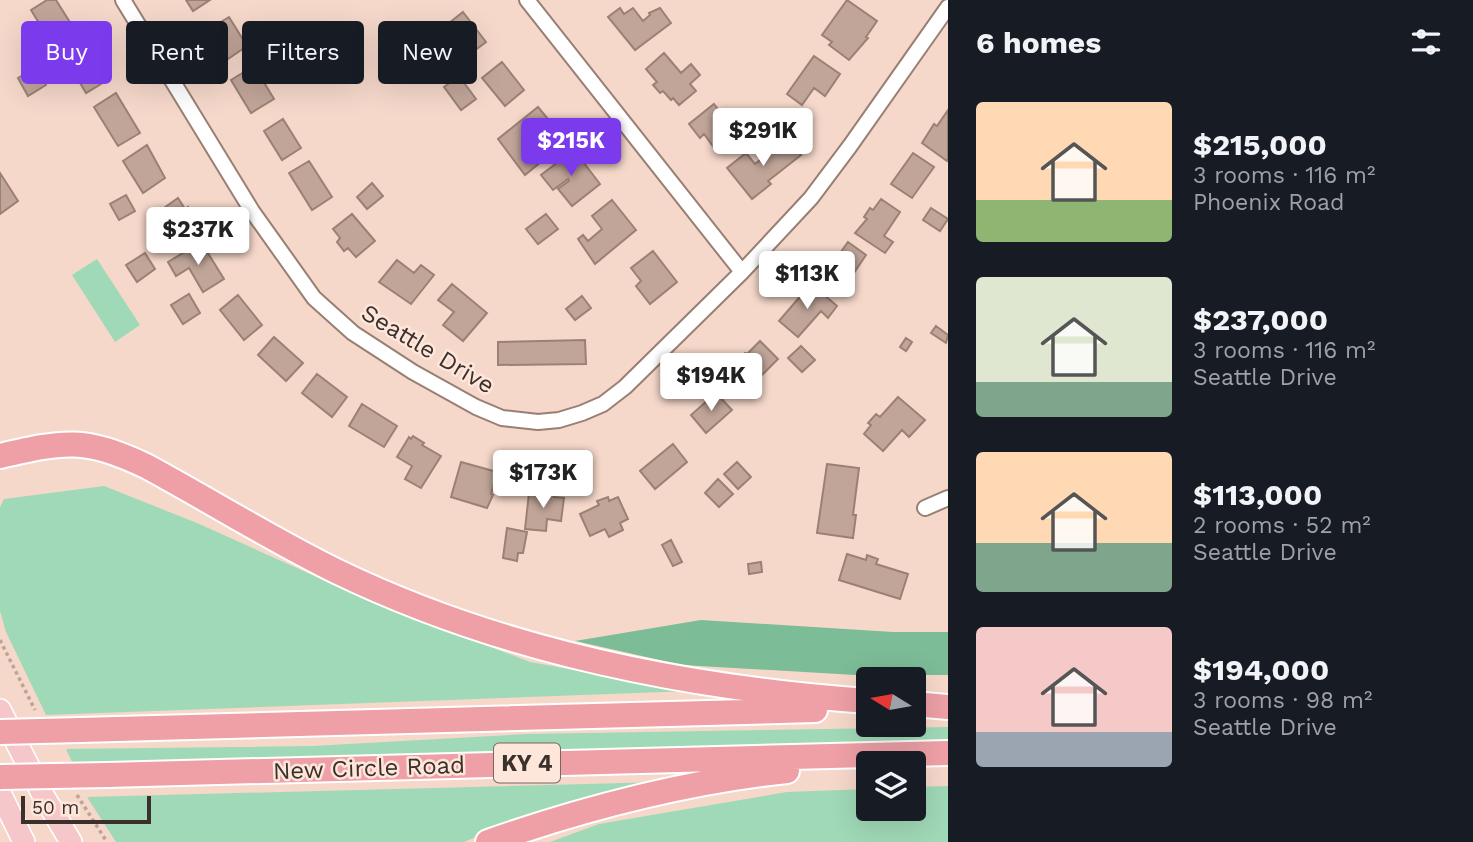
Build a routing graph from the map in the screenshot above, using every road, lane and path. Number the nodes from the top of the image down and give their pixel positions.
1 (123, 0) edge
2 (527, 0) edge
3 (948, 7) edge
4 (742, 272) junction
5 (39, 447) junction
6 (0, 456) edge
7 (0, 468) edge
8 (948, 498) edge
9 (925, 508) dead end
10 (856, 700) edge
11 (926, 706) edge
12 (948, 707) edge
13 (856, 709) edge
14 (0, 710) edge
15 (0, 732) edge
16 (948, 754) edge
17 (0, 777) edge
18 (0, 793) edge
19 (24, 842) edge
20 (71, 842) edge
21 (488, 842) edge

1 - 4 street, Seattle Drive
2 - 4 street
3 - 4 street, Seattle Drive
5 - 6 highway
5 - 7 highway
5 - 10 highway
8 - 9 street
11 - 12 highway
13 - 15 highway, New Circle Road / KY 4, bridge
14 - 20 main road
16 - 17 highway, New Circle Road / KY 4, bridge
16 - 21 highway
18 - 19 main road

